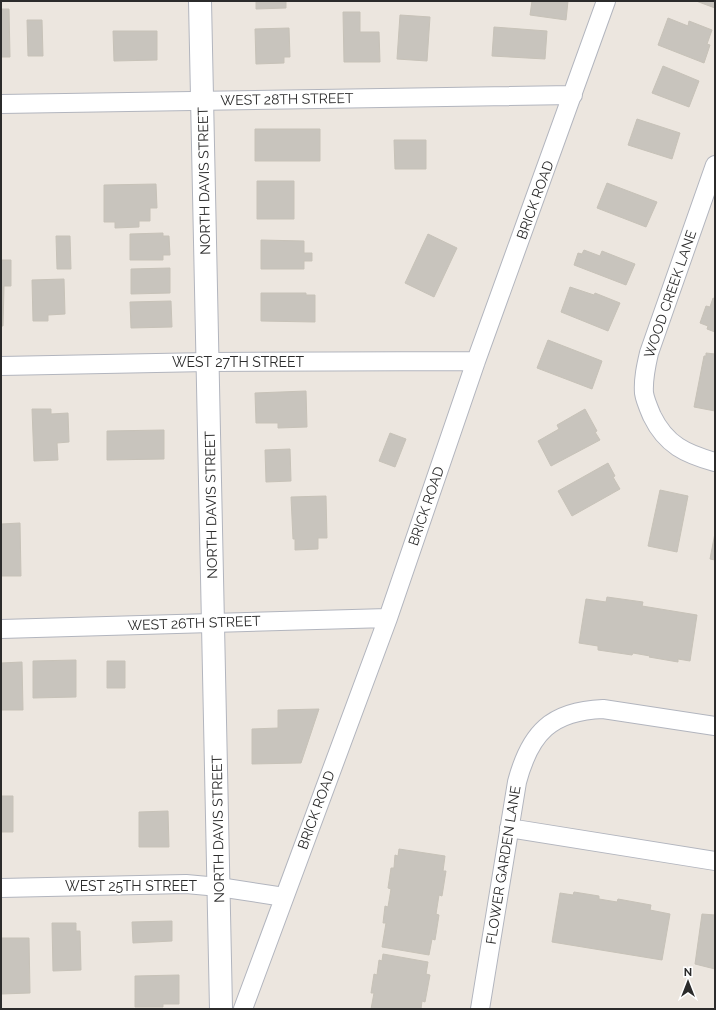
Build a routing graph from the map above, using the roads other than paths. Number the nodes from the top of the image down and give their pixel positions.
1 (200, 1) edge
2 (606, 1) edge
3 (573, 95) junction
4 (202, 100) junction
5 (1, 104) edge
6 (715, 165) edge
7 (476, 361) junction
8 (208, 362) junction
9 (1, 366) edge
10 (715, 462) edge
11 (388, 618) junction
12 (214, 622) junction
13 (1, 629) edge
14 (715, 726) edge
15 (509, 828) junction
16 (715, 861) edge
17 (219, 887) junction
18 (1, 888) edge
19 (284, 897) junction
20 (221, 1009) edge
21 (243, 1009) edge
22 (480, 1009) edge

1 - 4 street, NORTH DAVIS STREET
2 - 3 street, BRICK ROAD
3 - 4 street, WEST 28TH STREET
3 - 7 street, BRICK ROAD
4 - 5 street, WEST 28TH STREET
4 - 8 street, NORTH DAVIS STREET
6 - 10 street, WOOD CREEK LANE
7 - 8 street, WEST 27TH STREET
7 - 11 street, BRICK ROAD
8 - 9 street, WEST 27TH STREET
8 - 12 street, NORTH DAVIS STREET
11 - 12 street, WEST 26TH STREET
11 - 19 street, BRICK ROAD
12 - 13 street, WEST 26TH STREET
12 - 17 street, NORTH DAVIS STREET
14 - 15 street, FLOWER GARDEN LANE
15 - 16 street
15 - 22 street, FLOWER GARDEN LANE
17 - 18 street, WEST 25TH STREET
17 - 19 street, WEST 25TH STREET
17 - 20 street, NORTH DAVIS STREET
19 - 21 street, BRICK ROAD

